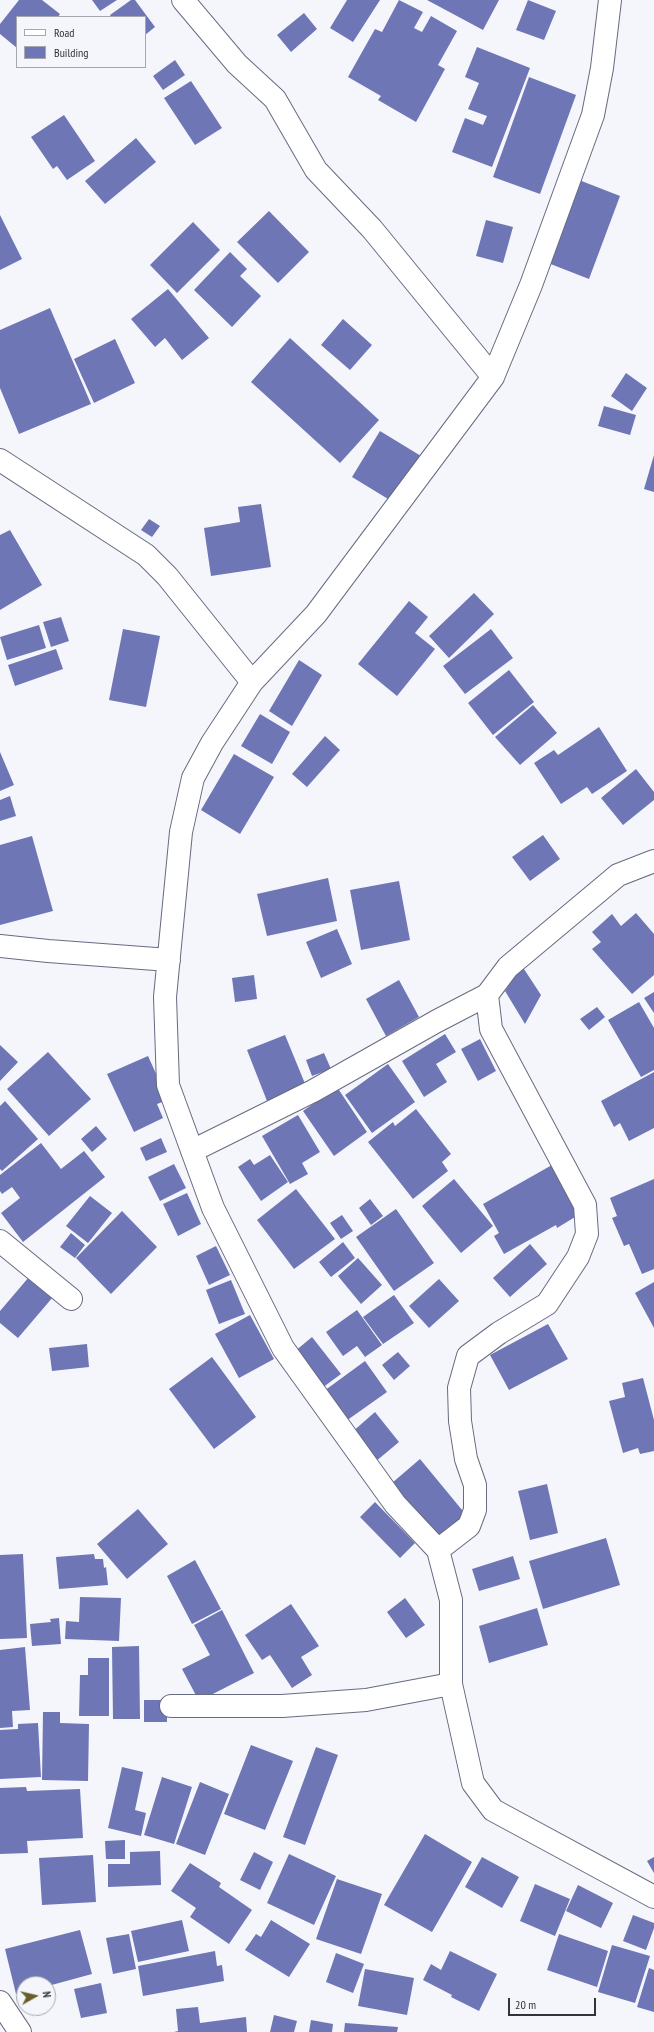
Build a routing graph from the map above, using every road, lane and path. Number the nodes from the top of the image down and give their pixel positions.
1 (183, 0) edge
2 (610, 0) edge
3 (493, 377) junction
4 (0, 460) edge
5 (252, 682) junction
6 (654, 861) edge
7 (0, 946) edge
8 (169, 960) junction
9 (487, 995) junction
10 (192, 1151) junction
11 (0, 1241) edge
12 (71, 1299) dead end
13 (438, 1550) junction
14 (451, 1684) junction
15 (171, 1706) dead end
16 (654, 1897) edge
17 (0, 2002) edge
18 (20, 2032) edge

1 - 3 street
2 - 3 street
3 - 5 street
4 - 5 street
5 - 8 street
6 - 9 street
7 - 8 street
8 - 10 street
9 - 10 street
9 - 13 street
10 - 13 street
11 - 12 street
13 - 14 street
14 - 15 street
14 - 16 street
17 - 18 street

